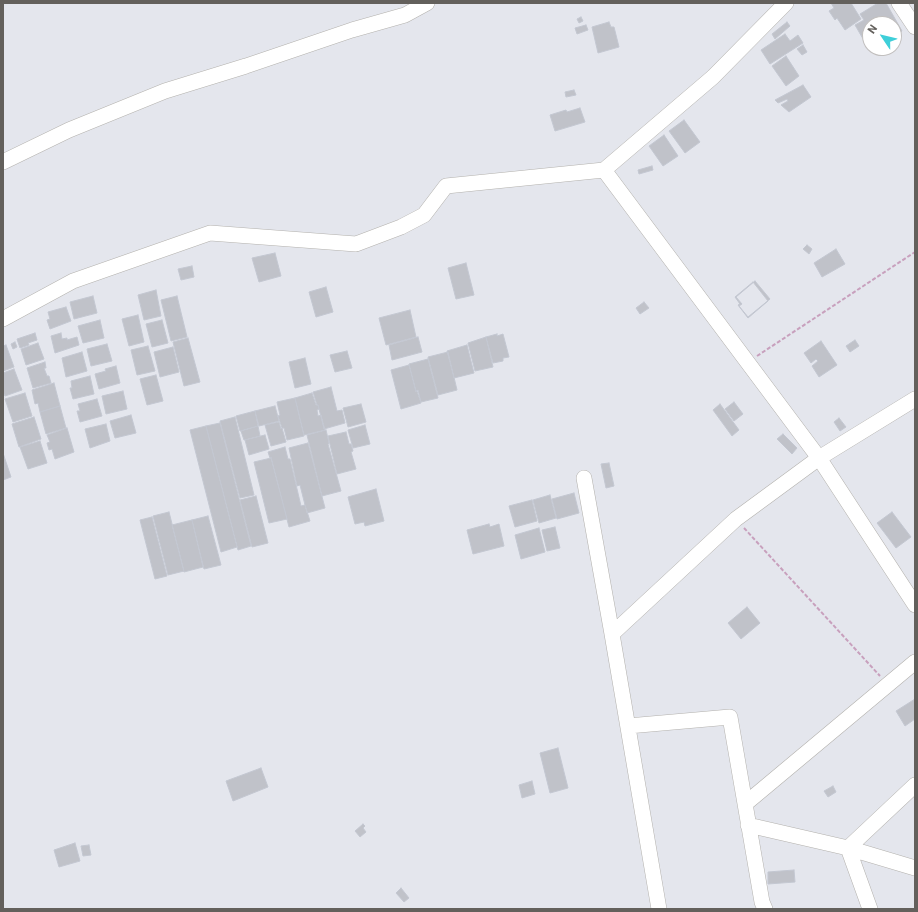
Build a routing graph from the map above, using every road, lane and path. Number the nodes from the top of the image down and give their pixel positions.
1 (427, 3) edge
2 (786, 3) edge
3 (899, 3) edge
4 (915, 27) edge
5 (3, 162) edge
6 (604, 170) junction
7 (915, 252) edge
8 (3, 319) edge
9 (747, 362) junction
10 (915, 399) edge
11 (819, 458) junction
12 (584, 478) dead end
13 (736, 519) junction
14 (915, 605) edge
15 (612, 634) junction
16 (915, 662) edge
17 (888, 684) junction
18 (628, 726) junction
19 (915, 784) edge
20 (745, 804) junction
21 (748, 825) junction
22 (848, 848) junction
23 (915, 868) edge
24 (659, 909) edge
25 (765, 909) edge
26 (870, 909) edge

1 - 5 street
2 - 6 street
3 - 4 street
6 - 8 street
6 - 9 street
7 - 9 path
9 - 11 street
10 - 11 street
11 - 13 street
11 - 14 street
12 - 15 street
13 - 15 street
13 - 17 path
15 - 18 street
16 - 17 street
17 - 20 street
18 - 20 street
18 - 24 street
19 - 22 street
20 - 21 street
21 - 22 street
21 - 25 street
22 - 23 street
22 - 26 street

